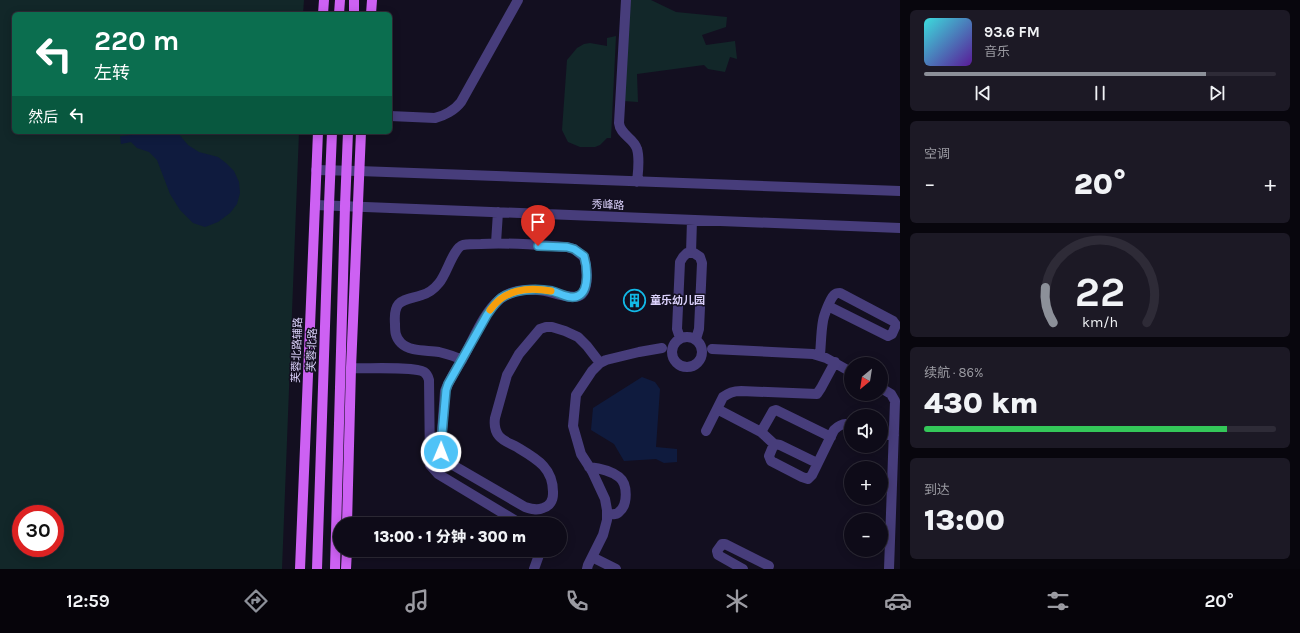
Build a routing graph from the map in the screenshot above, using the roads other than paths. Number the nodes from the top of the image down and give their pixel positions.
1 (324, 0) edge
2 (340, 0) edge
3 (354, 0) edge
4 (372, 0) edge
5 (518, 0) edge
6 (626, 0) edge
7 (323, 12) edge
8 (339, 12) edge
9 (354, 12) edge
10 (371, 12) edge
11 (392, 116) edge
12 (318, 134) edge
13 (332, 134) edge
14 (348, 134) edge
15 (361, 134) edge
16 (316, 170) junction
17 (330, 170) junction
18 (347, 170) junction
19 (359, 171) junction
20 (637, 182) junction
21 (900, 191) edge
22 (315, 205) junction
23 (329, 205) junction
24 (345, 206) junction
25 (357, 206) junction
26 (498, 212) junction
27 (692, 220) junction
28 (900, 228) edge
29 (496, 243) junction
30 (691, 253) junction
31 (828, 306) junction
32 (675, 345) junction
33 (700, 346) junction
34 (820, 355) junction
35 (462, 360) junction
36 (834, 362) junction
37 (600, 363) junction
38 (351, 368) junction
39 (844, 368) edge
40 (888, 392) edge
41 (777, 393) junction
42 (717, 409) junction
43 (778, 410) junction
44 (844, 424) edge
45 (706, 431) dead end
46 (761, 432) junction
47 (888, 435) edge
48 (894, 435) junction
49 (831, 437) junction
50 (774, 444) junction
51 (818, 463) junction
52 (589, 467) junction
53 (607, 514) junction
54 (347, 517) edge
55 (509, 517) edge
56 (347, 557) edge
57 (538, 557) edge
58 (592, 557) junction
59 (762, 566) edge
60 (300, 569) edge
61 (317, 569) edge
62 (335, 569) edge
63 (346, 569) edge
64 (534, 569) edge
65 (587, 569) edge
66 (616, 569) edge
67 (743, 569) edge
68 (889, 569) edge

1 - 7 main road
2 - 8 main road
3 - 9 main road
4 - 10 main road
5 - 11 street
6 - 20 street
12 - 16 main road, 芙蓉北路辅路
13 - 17 main road, 芙蓉北路
14 - 18 main road
15 - 19 main road
16 - 17 street
16 - 22 main road, 芙蓉北路辅路
17 - 18 street
17 - 23 main road, 芙蓉北路
18 - 19 street
18 - 24 main road
19 - 20 street
19 - 25 main road
20 - 21 street
22 - 23 street, 秀峰路
22 - 60 main road, 芙蓉北路辅路
23 - 24 street, 秀峰路
23 - 61 main road, 芙蓉北路
24 - 25 street, 秀峰路
24 - 62 main road
25 - 26 street, 秀峰路
25 - 38 main road
26 - 27 street, 秀峰路
26 - 29 street
27 - 28 street, 秀峰路
27 - 30 street
29 - 35 street
29 - 35 street
30 - 32 street
30 - 33 street
31 - 31 street
31 - 34 street
32 - 33 street
32 - 33 street
32 - 37 street
33 - 34 street
34 - 36 street
35 - 37 street
36 - 39 street
36 - 41 street
37 - 52 street
38 - 54 main road
38 - 55 street
40 - 48 street
41 - 42 street
41 - 43 street
42 - 45 street
42 - 46 street
43 - 46 street
43 - 49 street
44 - 49 street
46 - 50 street
47 - 48 street
48 - 68 street
49 - 51 street
50 - 51 street
50 - 51 street
52 - 53 street
52 - 53 street
53 - 58 street
56 - 63 main road
57 - 64 street
58 - 65 street
58 - 66 street
59 - 67 street

